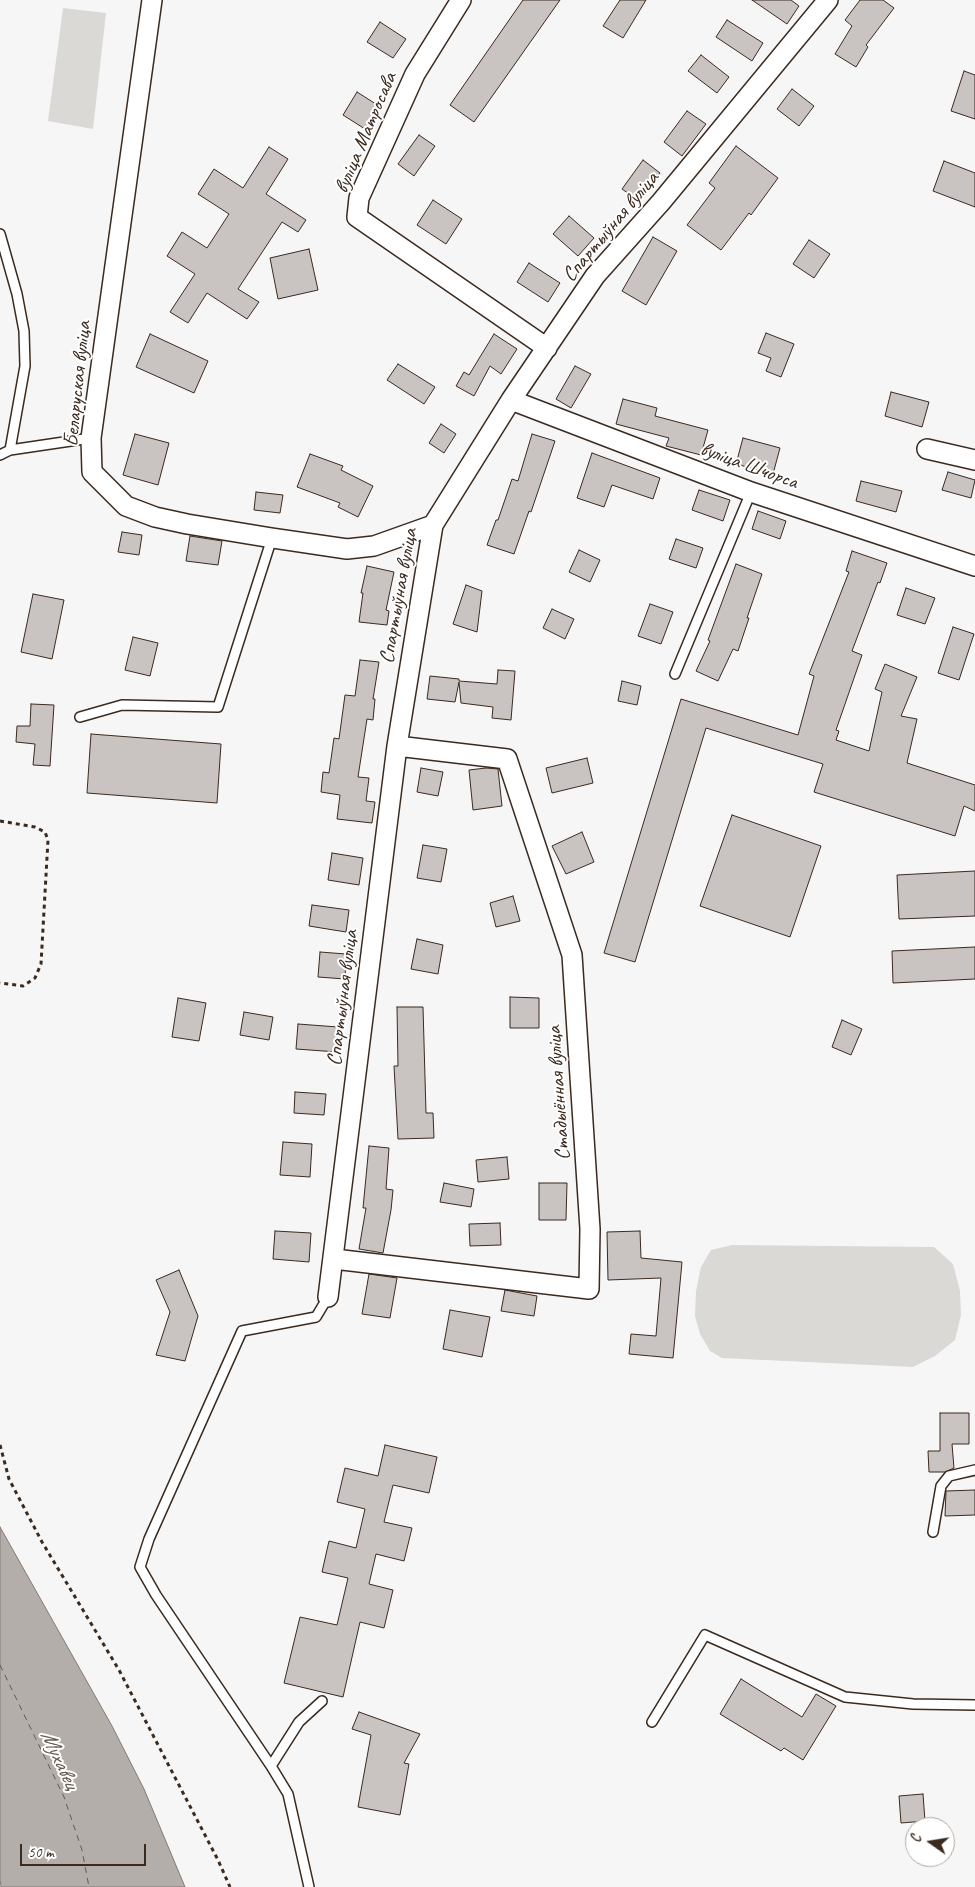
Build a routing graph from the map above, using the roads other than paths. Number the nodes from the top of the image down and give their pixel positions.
1 (152, 0) edge
2 (461, 0) edge
3 (828, 0) edge
4 (0, 234) edge
5 (547, 348) junction
6 (511, 400) junction
7 (91, 438) junction
8 (927, 449) dead end
9 (10, 450) junction
10 (0, 456) edge
11 (975, 460) edge
12 (751, 492) junction
13 (433, 524) junction
14 (272, 538) junction
15 (975, 566) edge
16 (675, 674) dead end
17 (80, 717) dead end
18 (397, 746) junction
19 (334, 1258) junction
20 (328, 1297) joint
21 (975, 1470) edge
22 (933, 1532) dead end
23 (322, 1701) dead end
24 (975, 1705) edge
25 (652, 1722) dead end
26 (272, 1766) junction
27 (309, 1887) edge

1 - 7 street, Беларуская вуліца
2 - 5 street, вуліца Матросава
3 - 5 street, Спартыўная вуліца
4 - 9 lane
5 - 6 street, Спартыўная вуліца
6 - 12 street, вуліца Шчорса
6 - 13 street, Спартыўная вуліца
7 - 9 lane
7 - 14 street, Беларуская вуліца
8 - 11 street
9 - 10 lane
12 - 15 street, вуліца Шчорса
12 - 16 lane
13 - 14 street, Беларуская вуліца
13 - 18 street, Спартыўная вуліца
14 - 17 lane
18 - 19 street, Спартыўная вуліца
18 - 19 street, Стадыённая вуліца
19 - 20 street, Спартыўная вуліца
20 - 26 lane
21 - 22 lane
23 - 26 lane
24 - 25 lane
26 - 27 lane

